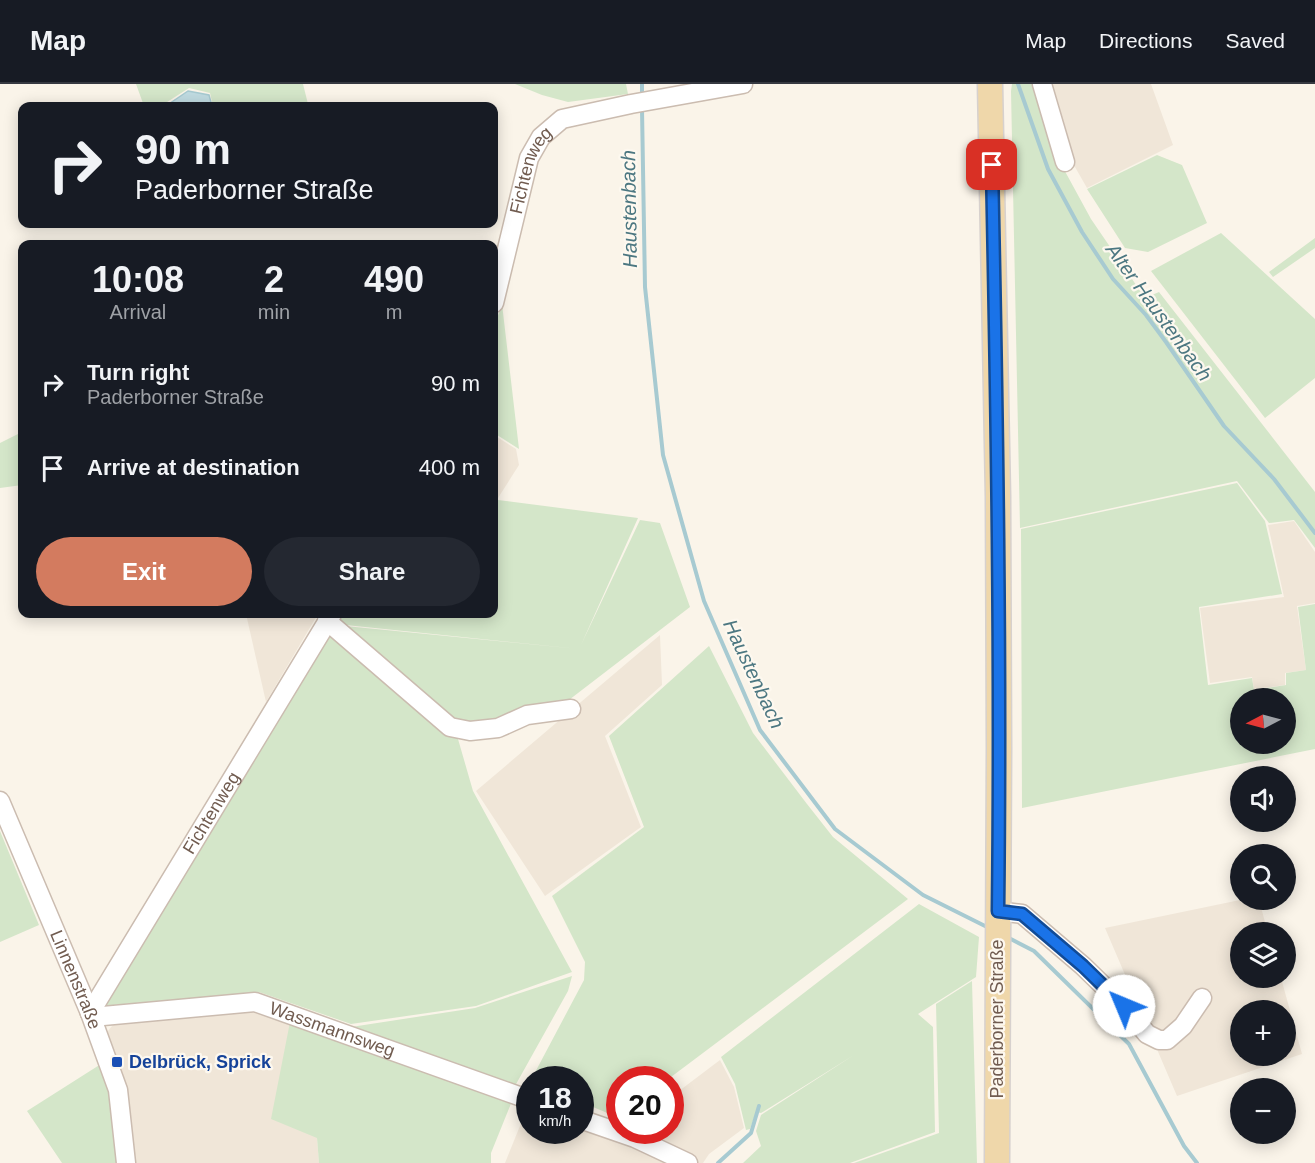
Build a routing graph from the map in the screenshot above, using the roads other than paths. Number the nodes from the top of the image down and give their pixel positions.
1 (743, 84) edge
2 (990, 84) edge
3 (1042, 84) edge
4 (1065, 162) dead end
5 (498, 286) edge
6 (328, 618) edge
7 (330, 618) edge
8 (571, 709) dead end
9 (0, 801) edge
10 (998, 913) junction
11 (1202, 998) dead end
12 (90, 1013) junction
13 (516, 1095) edge
14 (594, 1124) edge
15 (126, 1163) edge
16 (688, 1163) edge
17 (997, 1163) edge

1 - 5 street, Fichtenweg
2 - 10 main road, Paderborner Straße
3 - 4 street
6 - 12 street, Fichtenweg
7 - 8 street
9 - 12 street, Linnenstraße
10 - 11 street
10 - 17 main road, Paderborner Straße
12 - 13 street, Wassmannsweg
12 - 15 street, Linnenstraße
14 - 16 street

